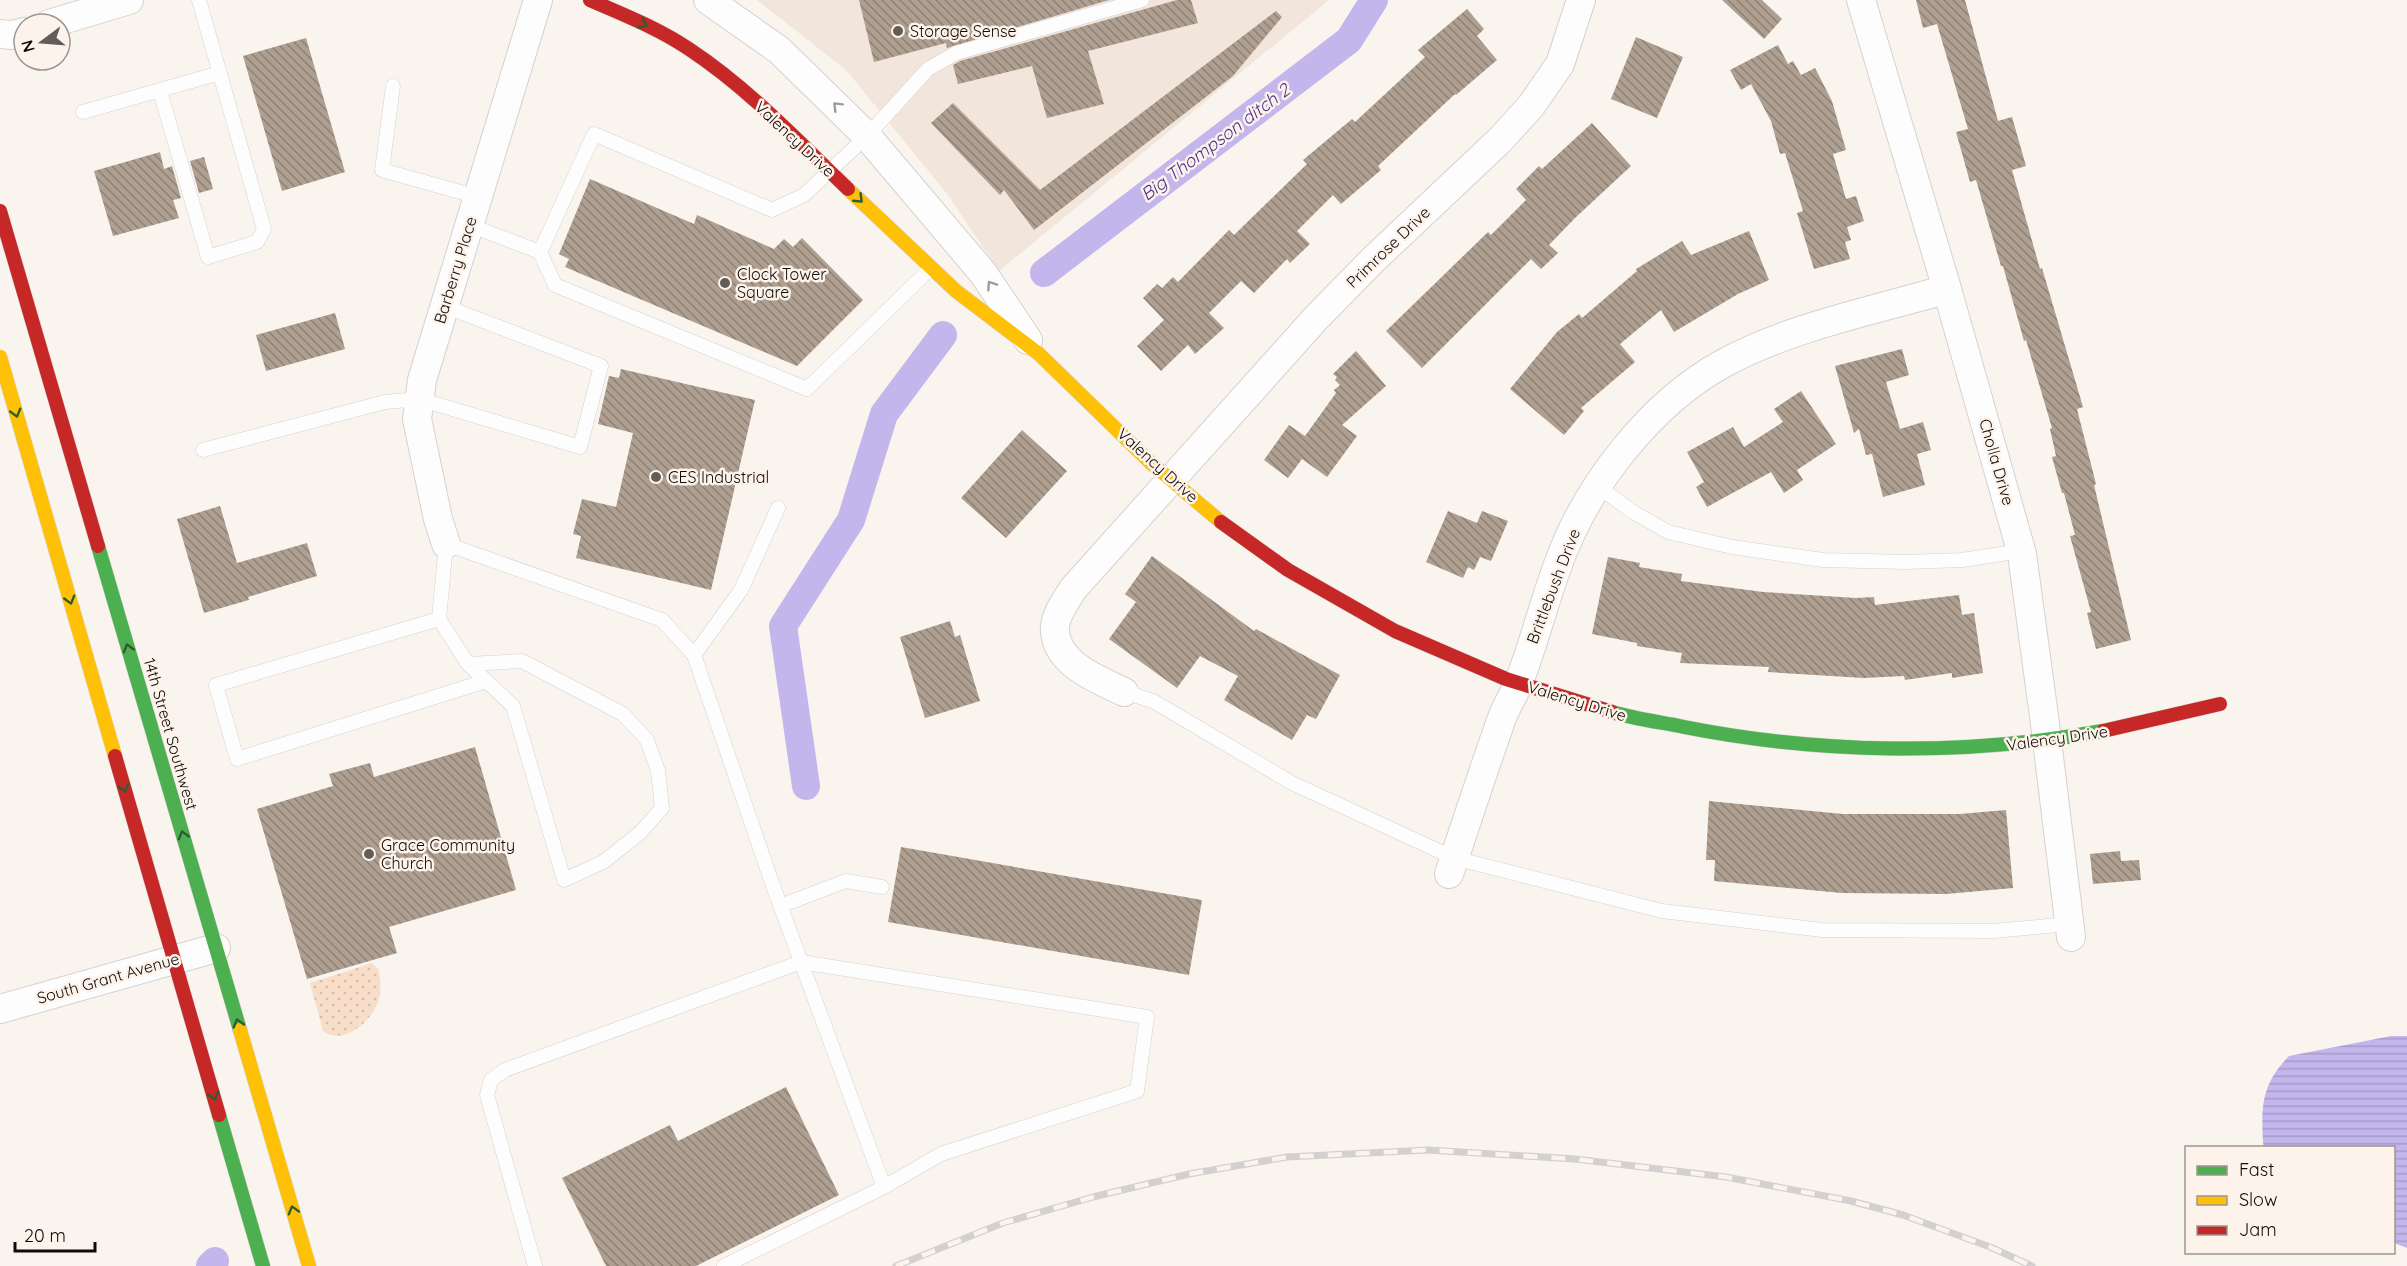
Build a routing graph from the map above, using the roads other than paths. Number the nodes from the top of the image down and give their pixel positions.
1 (129, 0) edge
2 (199, 0) edge
3 (538, 0) edge
4 (590, 0) edge
5 (708, 0) edge
6 (1142, 0) edge
7 (1581, 0) edge
8 (1861, 0) edge
9 (72, 17) edge
10 (220, 73) junction
11 (393, 86) dead end
12 (160, 91) junction
13 (83, 112) dead end
14 (867, 136) junction
15 (829, 171) junction
16 (478, 197) junction
17 (0, 211) edge
18 (469, 225) junction
19 (540, 252) junction
20 (931, 268) junction
21 (1947, 289) junction
22 (444, 306) junction
23 (1035, 351) junction
24 (0, 357) edge
25 (419, 399) junction
26 (203, 450) dead end
27 (1170, 479) junction
28 (1597, 486) junction
29 (778, 508) dead end
30 (446, 544) junction
31 (2021, 551) junction
32 (439, 619) junction
33 (693, 656) junction
34 (468, 664) junction
35 (486, 681) junction
36 (1519, 682) junction
37 (1124, 692) joint
38 (2220, 704) dead end
39 (2047, 741) junction
40 (1452, 866) junction
41 (882, 887) dead end
42 (780, 906) junction
43 (2070, 930) joint
44 (216, 948) junction
45 (174, 959) junction
46 (801, 962) junction
47 (0, 1009) edge
48 (884, 1187) junction
49 (263, 1266) edge
50 (309, 1266) edge
51 (535, 1266) edge
52 (724, 1266) edge

1 - 9 street
2 - 10 lane
3 - 16 street, Barberry Place
4 -> 15 main road, Valency Drive
14 -> 5 street, Valency Drive
6 - 14 lane
7 - 27 street, Primrose Drive
8 - 21 street, Cholla Drive
10 - 12 lane
10 - 12 lane
11 - 16 lane
12 - 13 lane
14 - 15 lane
23 -> 14 street, Valency Drive
15 - 19 lane
15 -> 20 main road, Valency Drive
16 - 18 street, Barberry Place
44 -> 17 main road, 14th Street Southwest
18 - 19 lane
18 - 22 street, Barberry Place
19 - 20 lane
20 - 23 main road, Valency Drive
21 - 28 street, Brittlebush Drive
21 - 31 street, Cholla Drive
22 - 25 street, Barberry Place
22 - 25 lane
23 - 27 main road, Valency Drive
24 -> 45 main road
25 - 26 lane
25 - 30 street, Barberry Place
27 - 36 main road, Valency Drive
27 - 37 street, Primrose Drive
28 - 31 lane
28 - 36 street, Brittlebush Drive
29 - 33 lane
30 - 32 lane
30 - 33 lane
31 - 39 street, Cholla Drive
32 - 34 lane
32 - 35 lane
33 - 42 lane
34 - 35 lane
34 - 35 lane
36 - 39 main road, Valency Drive
36 - 40 street, Brittlebush Drive
37 - 40 lane
38 - 39 main road, Valency Drive
39 - 43 street, Cholla Drive
40 - 43 lane
41 - 42 lane
42 - 46 lane
44 - 45 street, South Grant Avenue
50 -> 44 main road, 14th Street Southwest
45 - 47 street, South Grant Avenue
45 -> 49 main road
46 - 48 lane
46 - 48 lane
46 - 51 lane
48 - 52 lane

